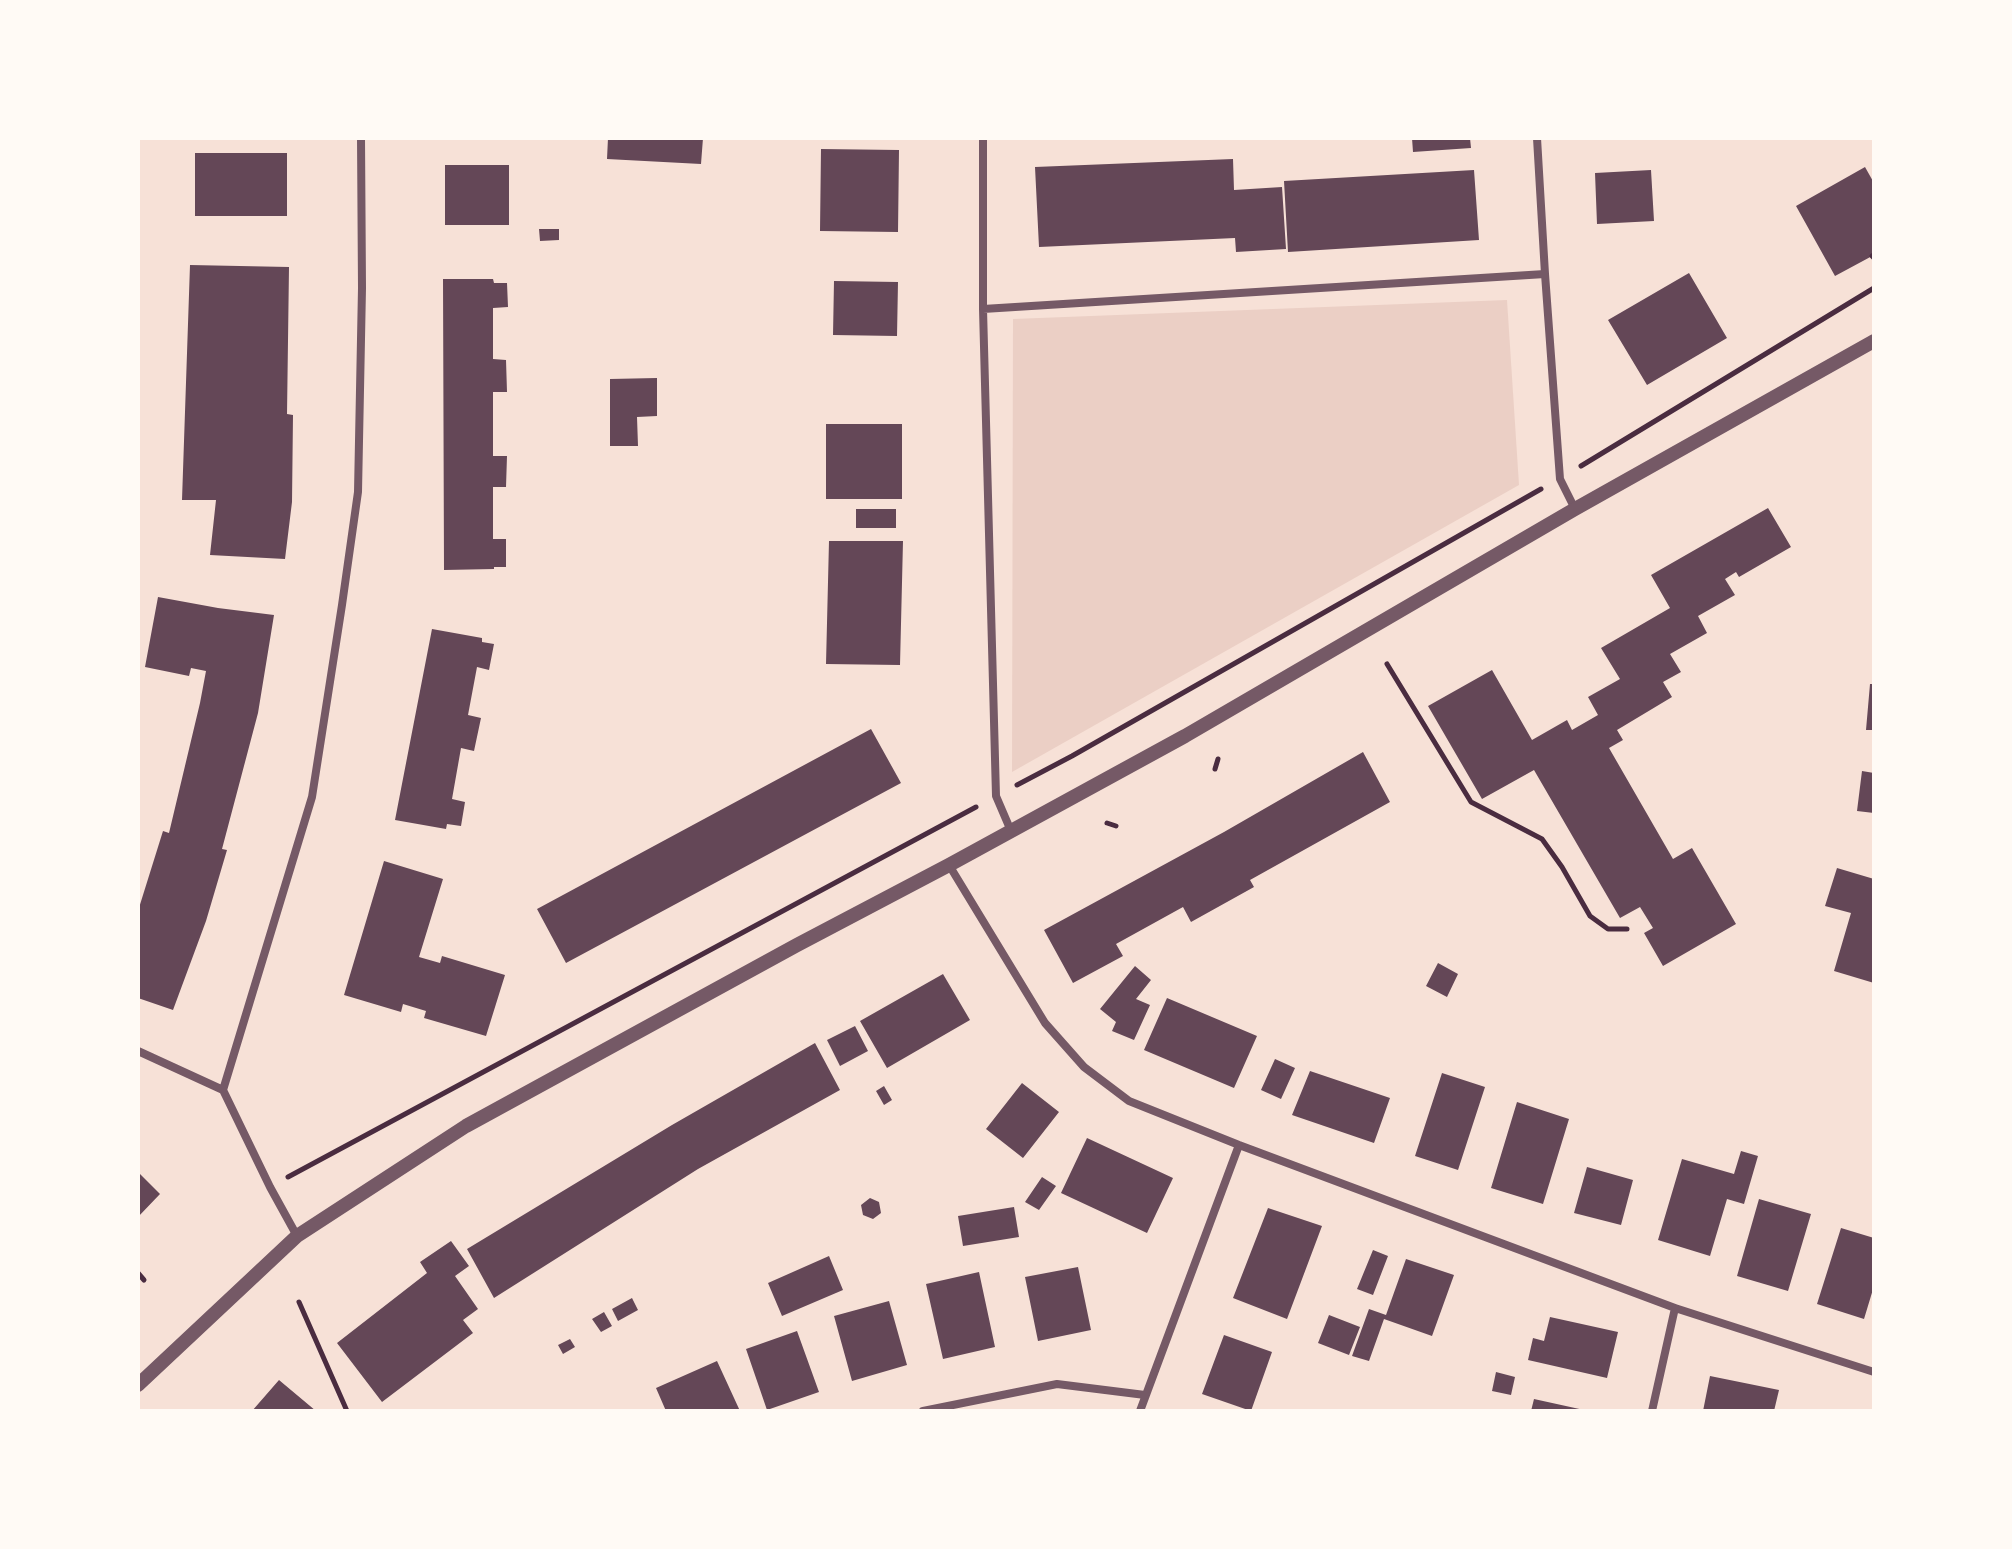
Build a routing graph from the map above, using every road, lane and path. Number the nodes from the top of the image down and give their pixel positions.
1 (361, 138) edge
2 (983, 138) edge
3 (1537, 138) edge
4 (1545, 274) junction
5 (1874, 288) edge
6 (983, 309) junction
7 (1874, 341) edge
8 (1560, 479) junction
9 (1575, 509) junction
10 (1387, 664) dead end
11 (1218, 759) dead end
12 (1215, 769) dead end
13 (996, 796) junction
14 (1107, 823) dead end
15 (1116, 826) dead end
16 (1011, 831) junction
17 (949, 865) junction
18 (1627, 929) dead end
19 (138, 1051) edge
20 (223, 1090) junction
21 (1239, 1145) junction
22 (270, 1187) junction
23 (297, 1236) junction
24 (138, 1273) edge
25 (144, 1280) dead end
26 (299, 1302) dead end
27 (1675, 1308) junction
28 (1874, 1372) edge
29 (138, 1385) edge
30 (1145, 1395) junction
31 (347, 1411) edge
32 (923, 1411) edge
33 (1140, 1411) edge
34 (1652, 1411) edge

1 - 20 street
2 - 6 street
3 - 4 street
4 - 6 street
4 - 8 street
5 - 8 path
6 - 13 street
7 - 9 street
8 - 9 street
8 - 13 path
9 - 16 street
10 - 18 path
11 - 12 path
13 - 16 street
13 - 22 path
14 - 15 path
16 - 17 street
17 - 21 street
17 - 23 street
19 - 20 street
20 - 22 street
21 - 27 street
21 - 30 street
22 - 23 street
23 - 29 street
24 - 25 path
26 - 31 path
27 - 28 street
27 - 34 street
30 - 32 street
30 - 33 street

